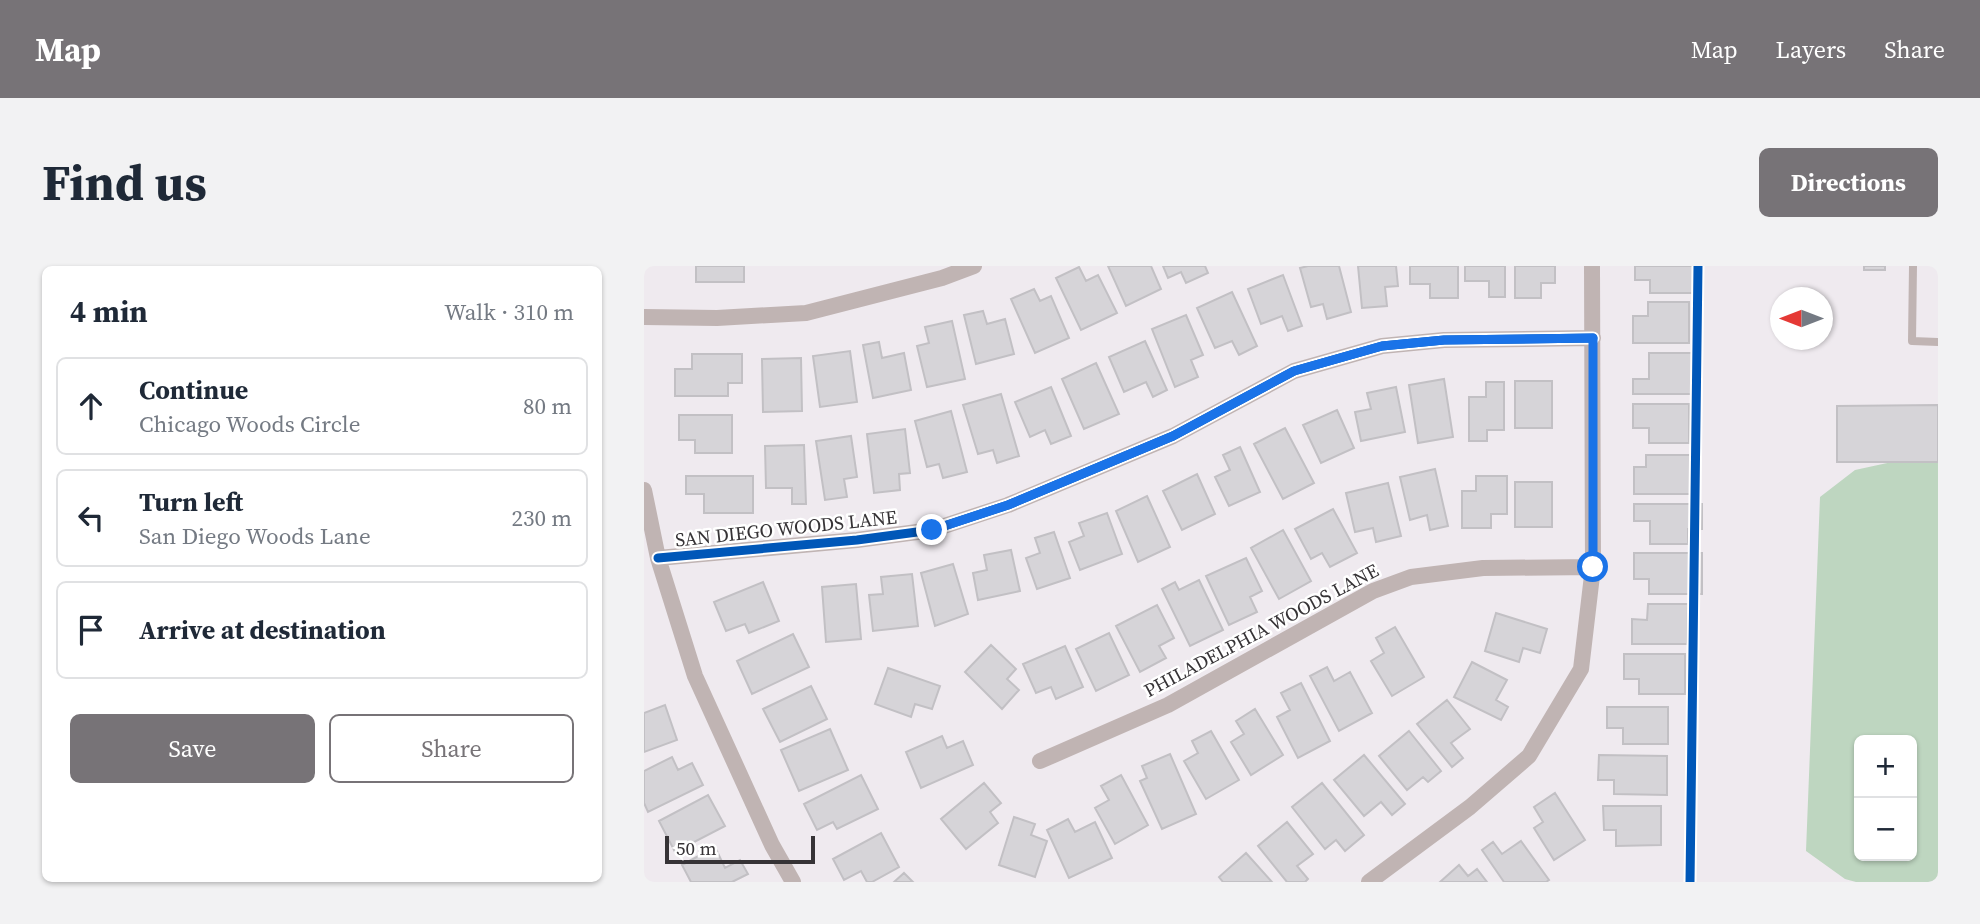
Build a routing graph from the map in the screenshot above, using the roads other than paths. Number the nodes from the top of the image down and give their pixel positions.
1 (974, 266) edge
2 (1592, 266) edge
3 (1913, 266) edge
4 (644, 317) edge
5 (1593, 338) junction
6 (1938, 342) edge
7 (644, 490) edge
8 (658, 558) junction
9 (1593, 567) junction
10 (1040, 761) dead end
11 (793, 882) edge
12 (1369, 882) edge

1 - 4 street
2 - 5 street
3 - 6 lane
5 - 8 street, SAN DIEGO WOODS LANE
5 - 9 street
7 - 8 street
8 - 11 street
9 - 10 street, PHILADELPHIA WOODS LANE
9 - 12 street

